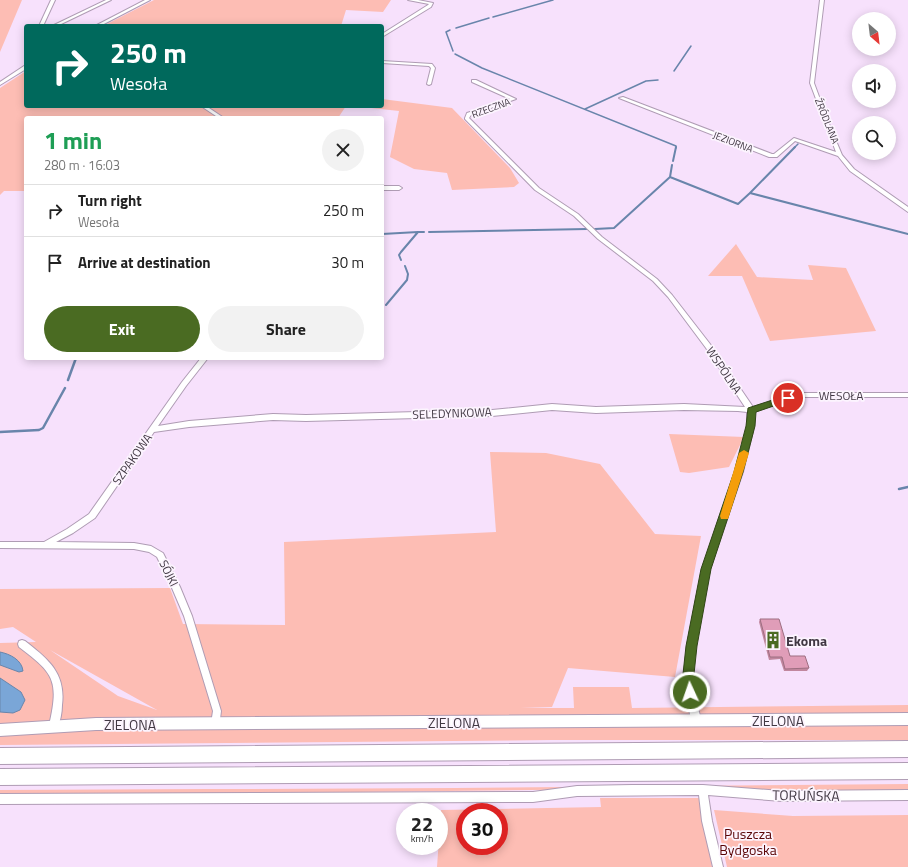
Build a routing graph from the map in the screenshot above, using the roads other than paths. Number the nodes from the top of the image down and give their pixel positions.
1 (53, 0) edge
2 (109, 0) edge
3 (148, 0) edge
4 (410, 0) edge
5 (822, 0) edge
6 (431, 1) edge
7 (43, 24) edge
8 (58, 24) edge
9 (101, 24) edge
10 (384, 35) edge
11 (384, 62) edge
12 (24, 68) edge
13 (474, 81) dead end
14 (0, 84) edge
15 (429, 84) dead end
16 (621, 98) dead end
17 (206, 108) edge
18 (219, 116) edge
19 (840, 155) junction
20 (530, 183) joint
21 (384, 188) edge
22 (399, 188) dead end
23 (908, 204) edge
24 (902, 206) junction
25 (908, 210) edge
26 (203, 360) edge
27 (908, 396) edge
28 (751, 410) junction
29 (153, 430) junction
30 (45, 544) junction
31 (0, 545) edge
32 (22, 644) dead end
33 (908, 719) edge
34 (696, 720) junction
35 (216, 724) junction
36 (54, 726) junction
37 (0, 730) edge
38 (908, 749) edge
39 (0, 756) edge
40 (908, 771) edge
41 (0, 777) edge
42 (703, 790) junction
43 (908, 795) edge
44 (0, 799) edge
45 (718, 867) edge

1 - 7 street
2 - 8 street
3 - 9 street
4 - 6 street
5 - 19 street, ŹRÓDLANA
6 - 10 street
11 - 15 street
12 - 14 street
13 - 20 street, RZECZNA
16 - 19 street, JEZIORNA
17 - 18 street
19 - 24 street, ŹRÓDLANA
20 - 28 street, WSPÓLNA
21 - 22 street
23 - 24 street
24 - 25 street, ŹRÓDLANA
26 - 29 street, SZPAKOWA
27 - 28 street, WESOŁA
28 - 29 street, SELEDYNKOWA
28 - 34 street
29 - 30 street, SZPAKOWA
30 - 31 street, SÓJKI
30 - 35 street, SÓJKI
32 - 36 street
33 - 34 street, ZIELONA
34 - 35 street, ZIELONA
35 - 36 street, ZIELONA
36 - 37 street, ZIELONA
38 - 39 highway
40 - 41 highway
42 - 43 street, TORUŃSKA
42 - 44 street
42 - 45 street

